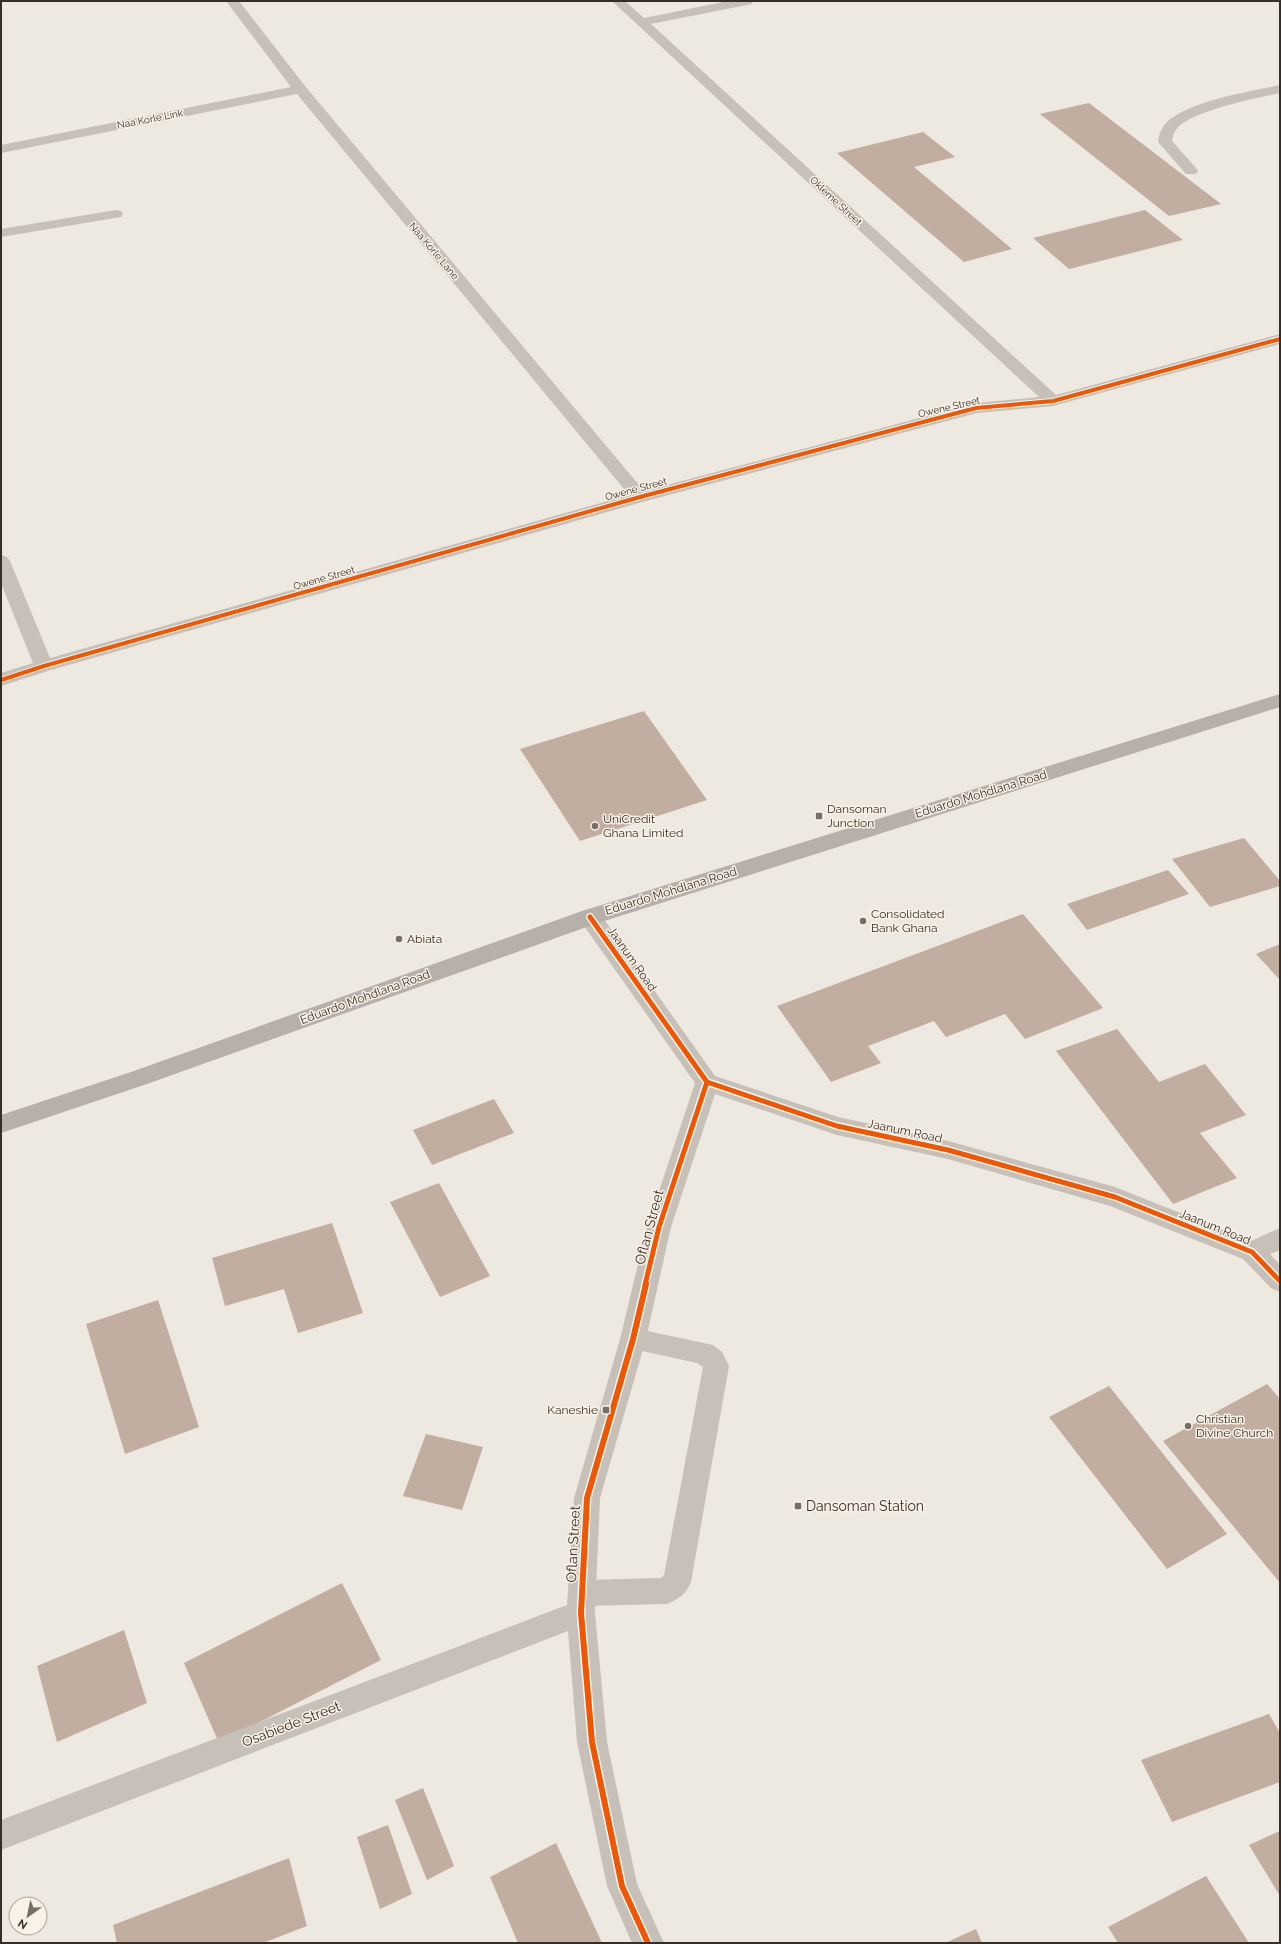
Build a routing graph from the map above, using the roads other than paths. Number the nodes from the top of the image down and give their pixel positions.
1 (232, 1) edge
2 (618, 1) edge
3 (747, 1) edge
4 (641, 22) junction
5 (1280, 89) edge
6 (300, 90) junction
7 (1, 149) edge
8 (1191, 172) dead end
9 (116, 214) dead end
10 (1, 233) edge
11 (1280, 339) edge
12 (1053, 401) junction
13 (640, 497) junction
14 (1, 561) edge
15 (44, 666) junction
16 (1, 680) edge
17 (1280, 700) edge
18 (590, 917) junction
19 (707, 1082) junction
20 (1, 1124) edge
21 (1280, 1238) edge
22 (1252, 1252) junction
23 (1280, 1281) edge
24 (633, 1338) junction
25 (582, 1603) junction
26 (1, 1835) edge
27 (648, 1943) edge

1 - 6 street, Naa Korle Lane
2 - 4 street, Okleme Street
3 - 4 street
4 - 12 street, Okleme Street
5 - 8 street
6 - 7 street, Naa Korle Link
6 - 13 street, Naa Korle Lane
9 - 10 street
11 - 12 street, Owene Street
12 - 13 street, Owene Street
13 - 15 street, Owene Street
14 - 15 street
15 - 16 street, Owene Street
17 - 18 main road, Eduardo Mohdlana Road
18 - 19 street, Jaanum Road
18 - 20 main road, Eduardo Mohdlana Road
19 - 22 street, Jaanum Road
19 - 24 street, Oflan Street
21 - 22 street
22 - 23 street, Jaanum Road
24 - 25 street, Oflan Street
24 - 25 street, Osabiede Street
25 - 26 street, Osabiede Street
25 - 27 street, Oflan Street

